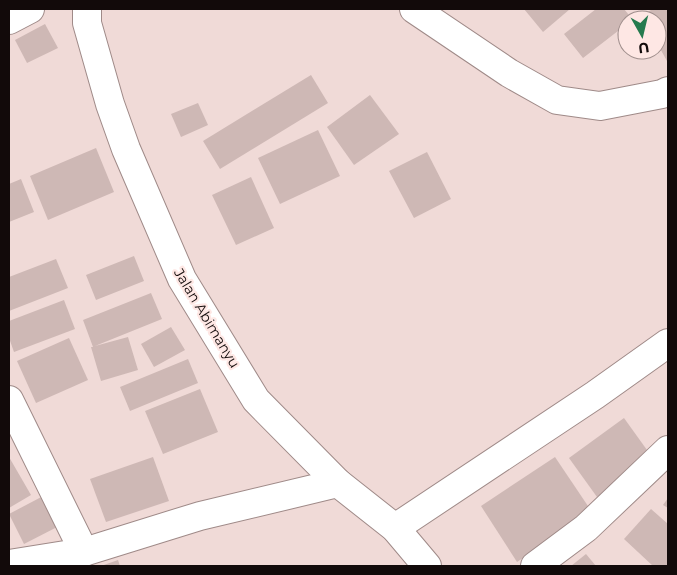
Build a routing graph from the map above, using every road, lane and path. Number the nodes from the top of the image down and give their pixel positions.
1 (30, 9) edge
2 (87, 9) edge
3 (414, 9) edge
4 (9, 20) edge
5 (668, 91) edge
6 (668, 343) edge
7 (9, 400) edge
8 (668, 450) edge
9 (338, 483) junction
10 (394, 528) junction
11 (84, 552) junction
12 (9, 564) edge
13 (428, 566) edge
14 (535, 566) edge

1 - 4 street
2 - 9 street, Jalan Abimanyu
3 - 5 street
6 - 10 street
7 - 11 street
8 - 14 street
9 - 10 street, Jalan Abimanyu
9 - 11 street
10 - 13 street, Jalan Abimanyu
11 - 12 street

